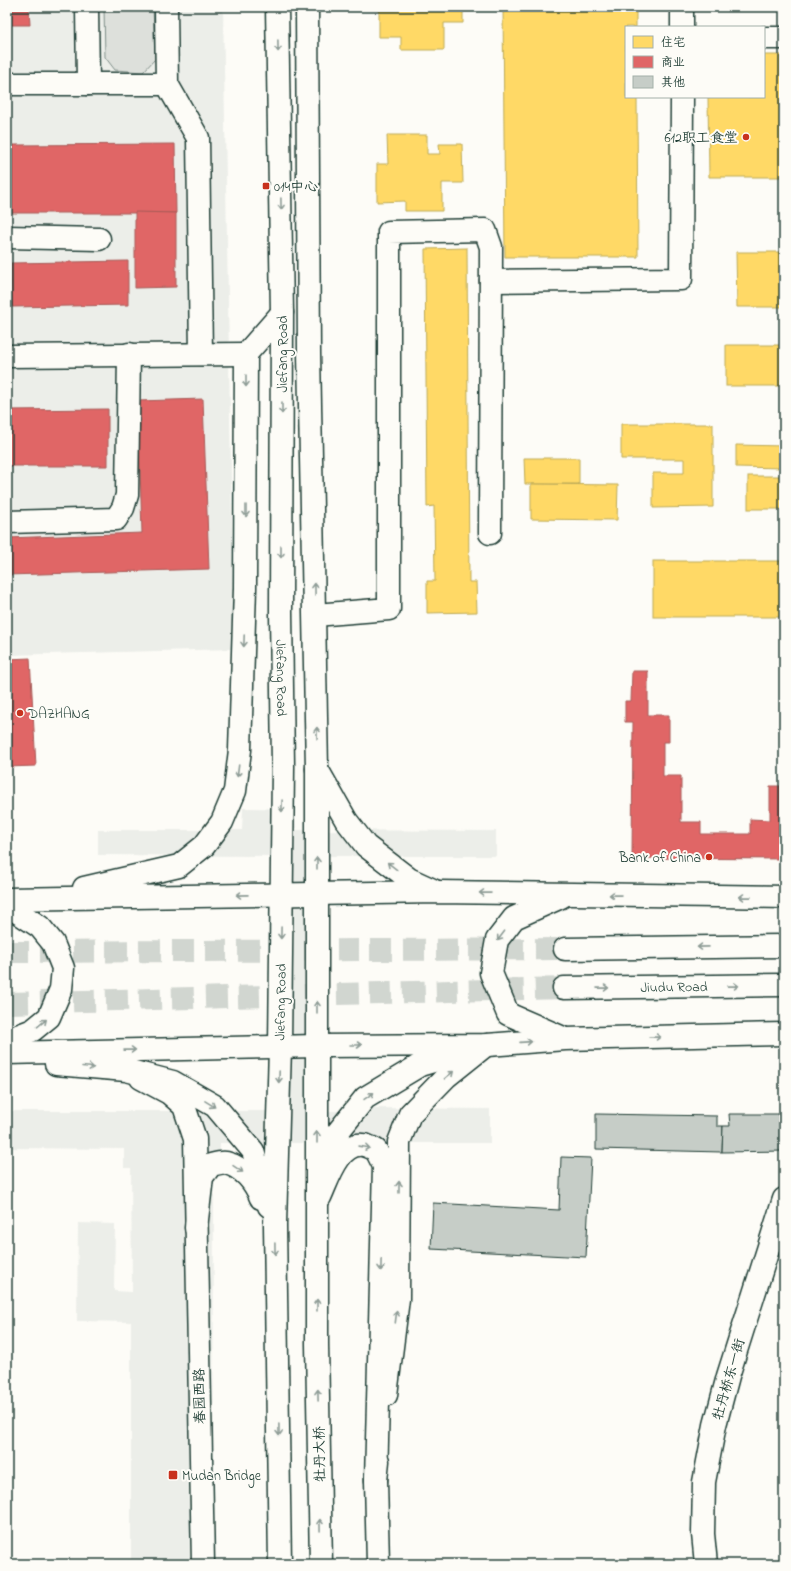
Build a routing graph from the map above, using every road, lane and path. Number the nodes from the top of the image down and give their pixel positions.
1 (87, 7) edge
2 (166, 7) edge
3 (277, 7) edge
4 (307, 7) edge
5 (682, 7) edge
6 (682, 26) edge
7 (765, 38) edge
8 (784, 38) edge
9 (7, 84) edge
10 (88, 84) junction
11 (167, 84) junction
12 (682, 98) edge
13 (7, 237) edge
14 (99, 239) dead end
15 (491, 281) junction
16 (282, 313) junction
17 (129, 354) junction
18 (200, 354) junction
19 (246, 354) junction
20 (7, 356) edge
21 (7, 522) edge
22 (490, 533) dead end
23 (315, 615) junction
24 (317, 769) junction
25 (438, 892) junction
26 (281, 894) junction
27 (317, 894) junction
28 (568, 894) junction
29 (784, 897) edge
30 (42, 898) junction
31 (7, 899) edge
32 (7, 905) edge
33 (784, 946) edge
34 (565, 949) tunnel mouth
35 (784, 985) edge
36 (564, 988) tunnel mouth
37 (784, 1034) edge
38 (565, 1039) junction
39 (7, 1040) edge
40 (487, 1045) junction
41 (317, 1046) junction
42 (280, 1047) junction
43 (7, 1053) edge
44 (7, 1059) edge
45 (126, 1070) junction
46 (784, 1200) edge
47 (317, 1204) junction
48 (275, 1225) junction
49 (196, 1228) junction
50 (318, 1344) joint
51 (376, 1480) junction
52 (203, 1564) edge
53 (280, 1564) edge
54 (321, 1564) edge
55 (378, 1564) edge
56 (706, 1564) edge

1 - 10 main road
2 - 11 main road
3 -> 16 main road, Jiefang Road
23 -> 4 main road, Jiefang Road
5 - 6 main road
7 - 8 main road
9 - 10 main road
10 - 11 main road
11 - 18 main road
12 - 15 main road
13 - 14 main road
15 - 22 main road
15 - 23 main road
16 - 19 main road
16 -> 26 main road, Jiefang Road
17 - 18 main road
17 - 20 main road
17 - 21 main road
18 - 19 main road
19 -> 30 main road
24 -> 23 main road, Jiefang Road
25 -> 24 main road
27 -> 24 main road, Jiefang Road
25 - 27 main road
28 -> 25 main road
26 - 27 main road
26 -> 30 main road
26 -> 42 main road, Jiefang Road
41 -> 27 main road, Jiefang Road
29 -> 28 main road
28 -> 38 main road
30 - 31 main road
39 -> 32 main road
33 -> 34 main road
36 -> 35 main road, Jiudu Road
38 -> 37 main road
40 -> 38 main road
41 -> 40 main road
47 -> 40 main road
51 -> 40 main road
41 - 42 main road
47 -> 41 main road, Jiefang Road
43 -> 42 main road
42 -> 48 main road, Jiefang Road
44 -> 45 main road
45 -> 48 main road
45 - 49 main road
46 - 56 main road, 牡丹桥东一街
50 -> 47 main road, Jiefang Road
47 -> 51 main road
49 -> 48 main road
48 -> 53 main road, Jiefang Road
49 - 52 main road, 春园西路
54 -> 50 main road, 牡丹大桥
51 - 55 main road

